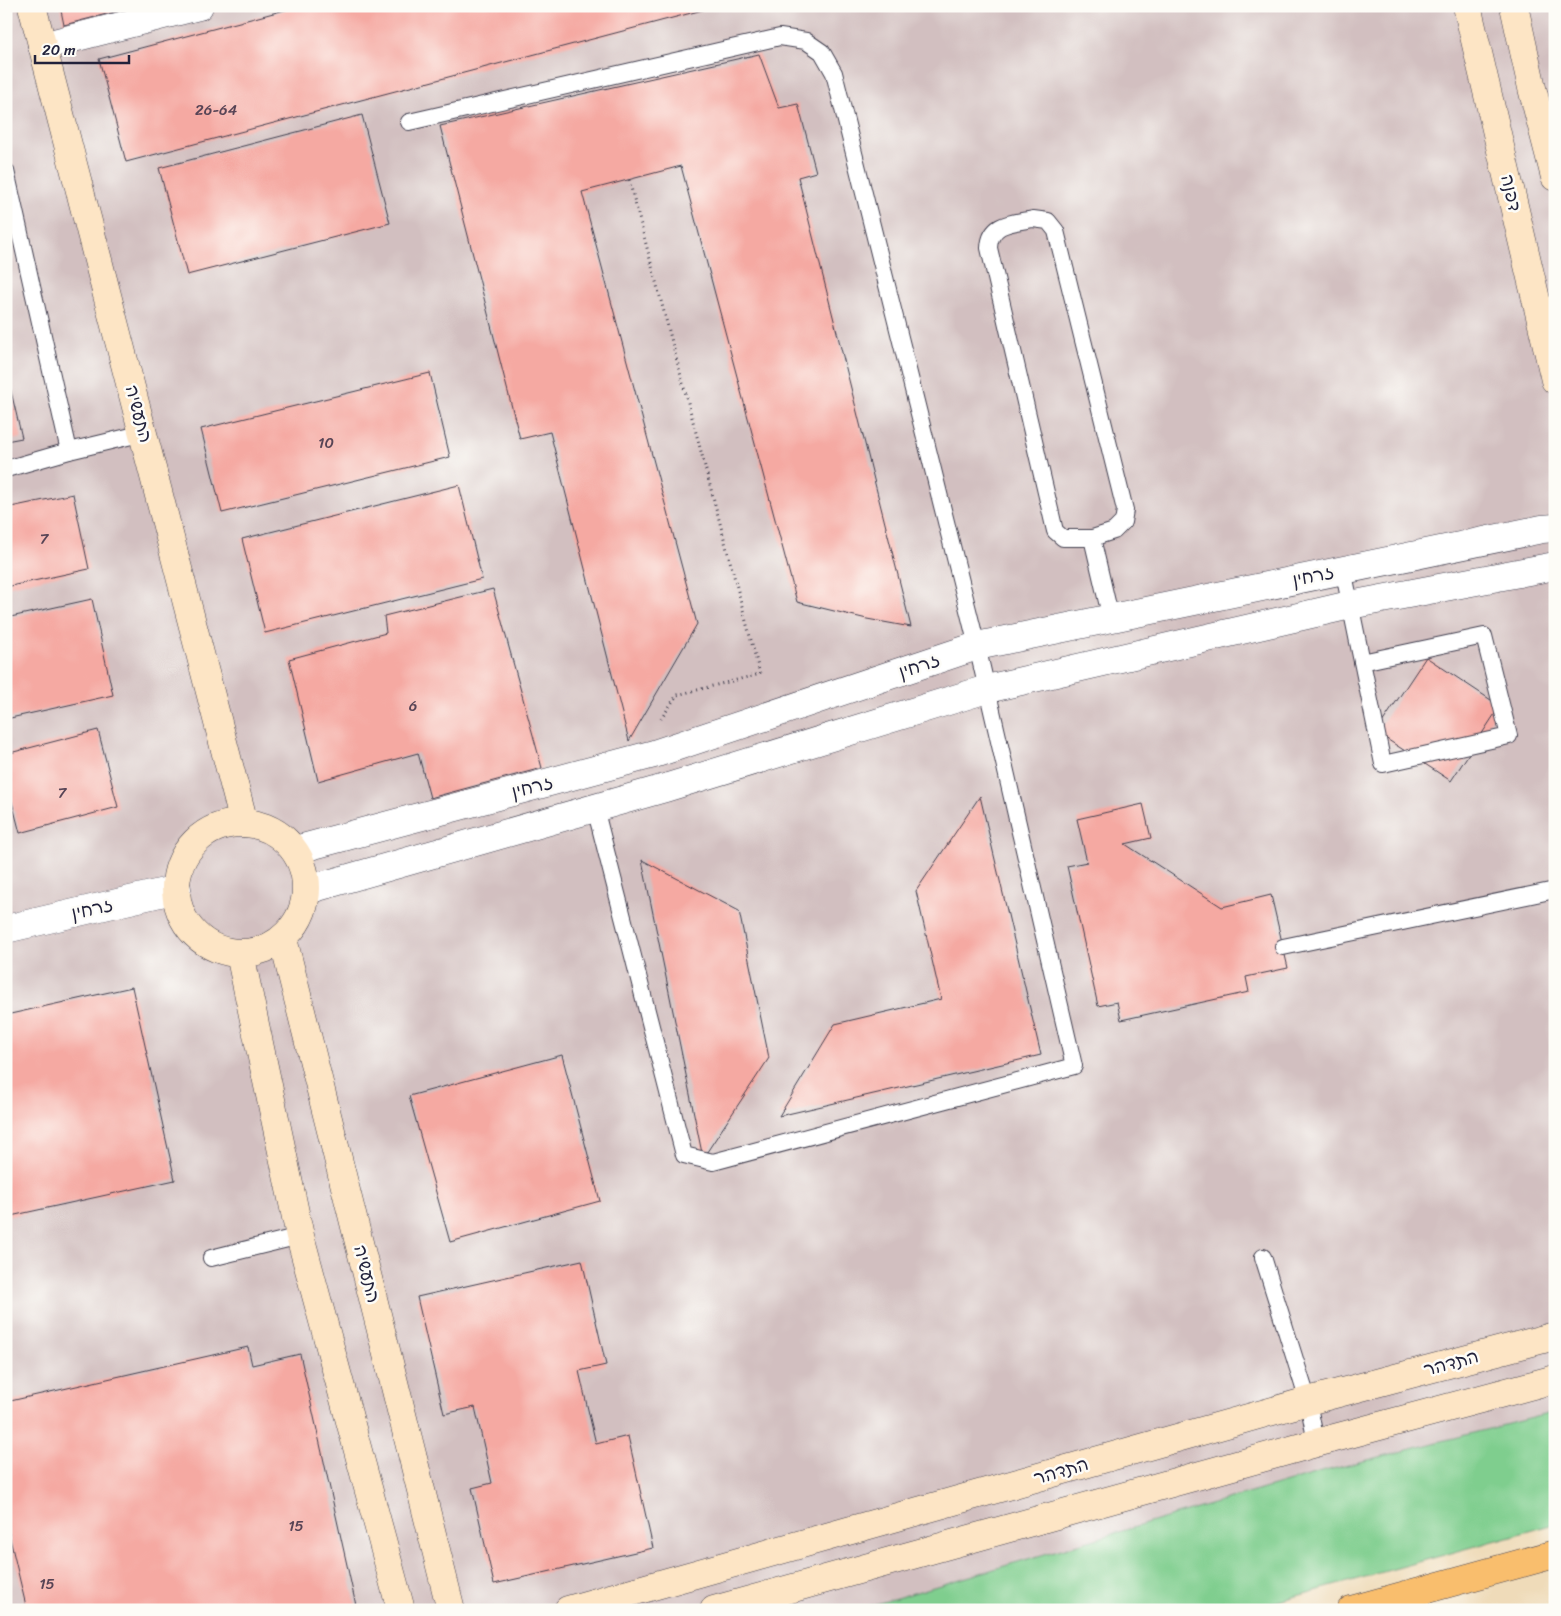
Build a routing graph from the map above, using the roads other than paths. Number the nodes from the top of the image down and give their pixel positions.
1 (32, 6) edge
2 (199, 6) edge
3 (1467, 6) edge
4 (1514, 6) edge
5 (42, 46) junction
6 (409, 122) dead end
7 (6, 171) edge
8 (1555, 177) edge
9 (1555, 380) edge
10 (144, 433) junction
11 (69, 451) junction
12 (6, 469) edge
13 (1555, 528) edge
14 (1092, 538) junction
15 (1555, 566) edge
16 (1343, 570) junction
17 (1350, 605) junction
18 (1112, 619) junction
19 (977, 646) junction
20 (1362, 662) junction
21 (987, 689) junction
22 (595, 808) junction
23 (244, 823) junction
24 (294, 850) junction
25 (177, 890) junction
26 (307, 890) junction
27 (1555, 890) edge
28 (6, 929) edge
29 (283, 939) junction
30 (1283, 947) dead end
31 (240, 954) junction
32 (300, 1236) junction
33 (1263, 1257) dead end
34 (212, 1258) dead end
35 (1555, 1336) edge
36 (1555, 1379) edge
37 (1308, 1401) junction
38 (1316, 1443) junction
39 (1555, 1554) edge
40 (401, 1610) edge
41 (451, 1610) edge
42 (568, 1610) edge
43 (714, 1610) edge
44 (1352, 1610) edge

1 - 5 street, התעשיה
2 - 5 street
3 - 9 street, דפנה
4 - 8 street
5 - 10 street, התעשיה
6 - 19 lane
7 - 11 lane
10 - 11 lane
10 - 23 street, התעשיה
11 - 12 lane
13 - 16 street, זרחין
14 - 14 lane
14 - 18 lane
15 - 17 street, זרחין
16 - 17 lane
16 - 18 street, זרחין
17 - 20 lane
17 - 21 street, זרחין
18 - 19 street, זרחין
19 - 21 lane
19 - 24 street, זרחין
20 - 20 lane
21 - 22 street, זרחין
21 - 22 lane
22 - 26 street, זרחין
23 - 24 street
23 - 25 street
24 - 26 street
25 - 28 street, זרחין
25 - 31 street
26 - 29 street
27 - 30 lane
29 - 31 street
29 - 41 street, התעשיה
31 - 32 street
32 - 34 lane
32 - 40 street
33 - 37 lane
35 - 37 street, התדהר
36 - 38 street
37 - 38 lane
37 - 42 street, התדהר
38 - 43 street
39 - 44 highway

